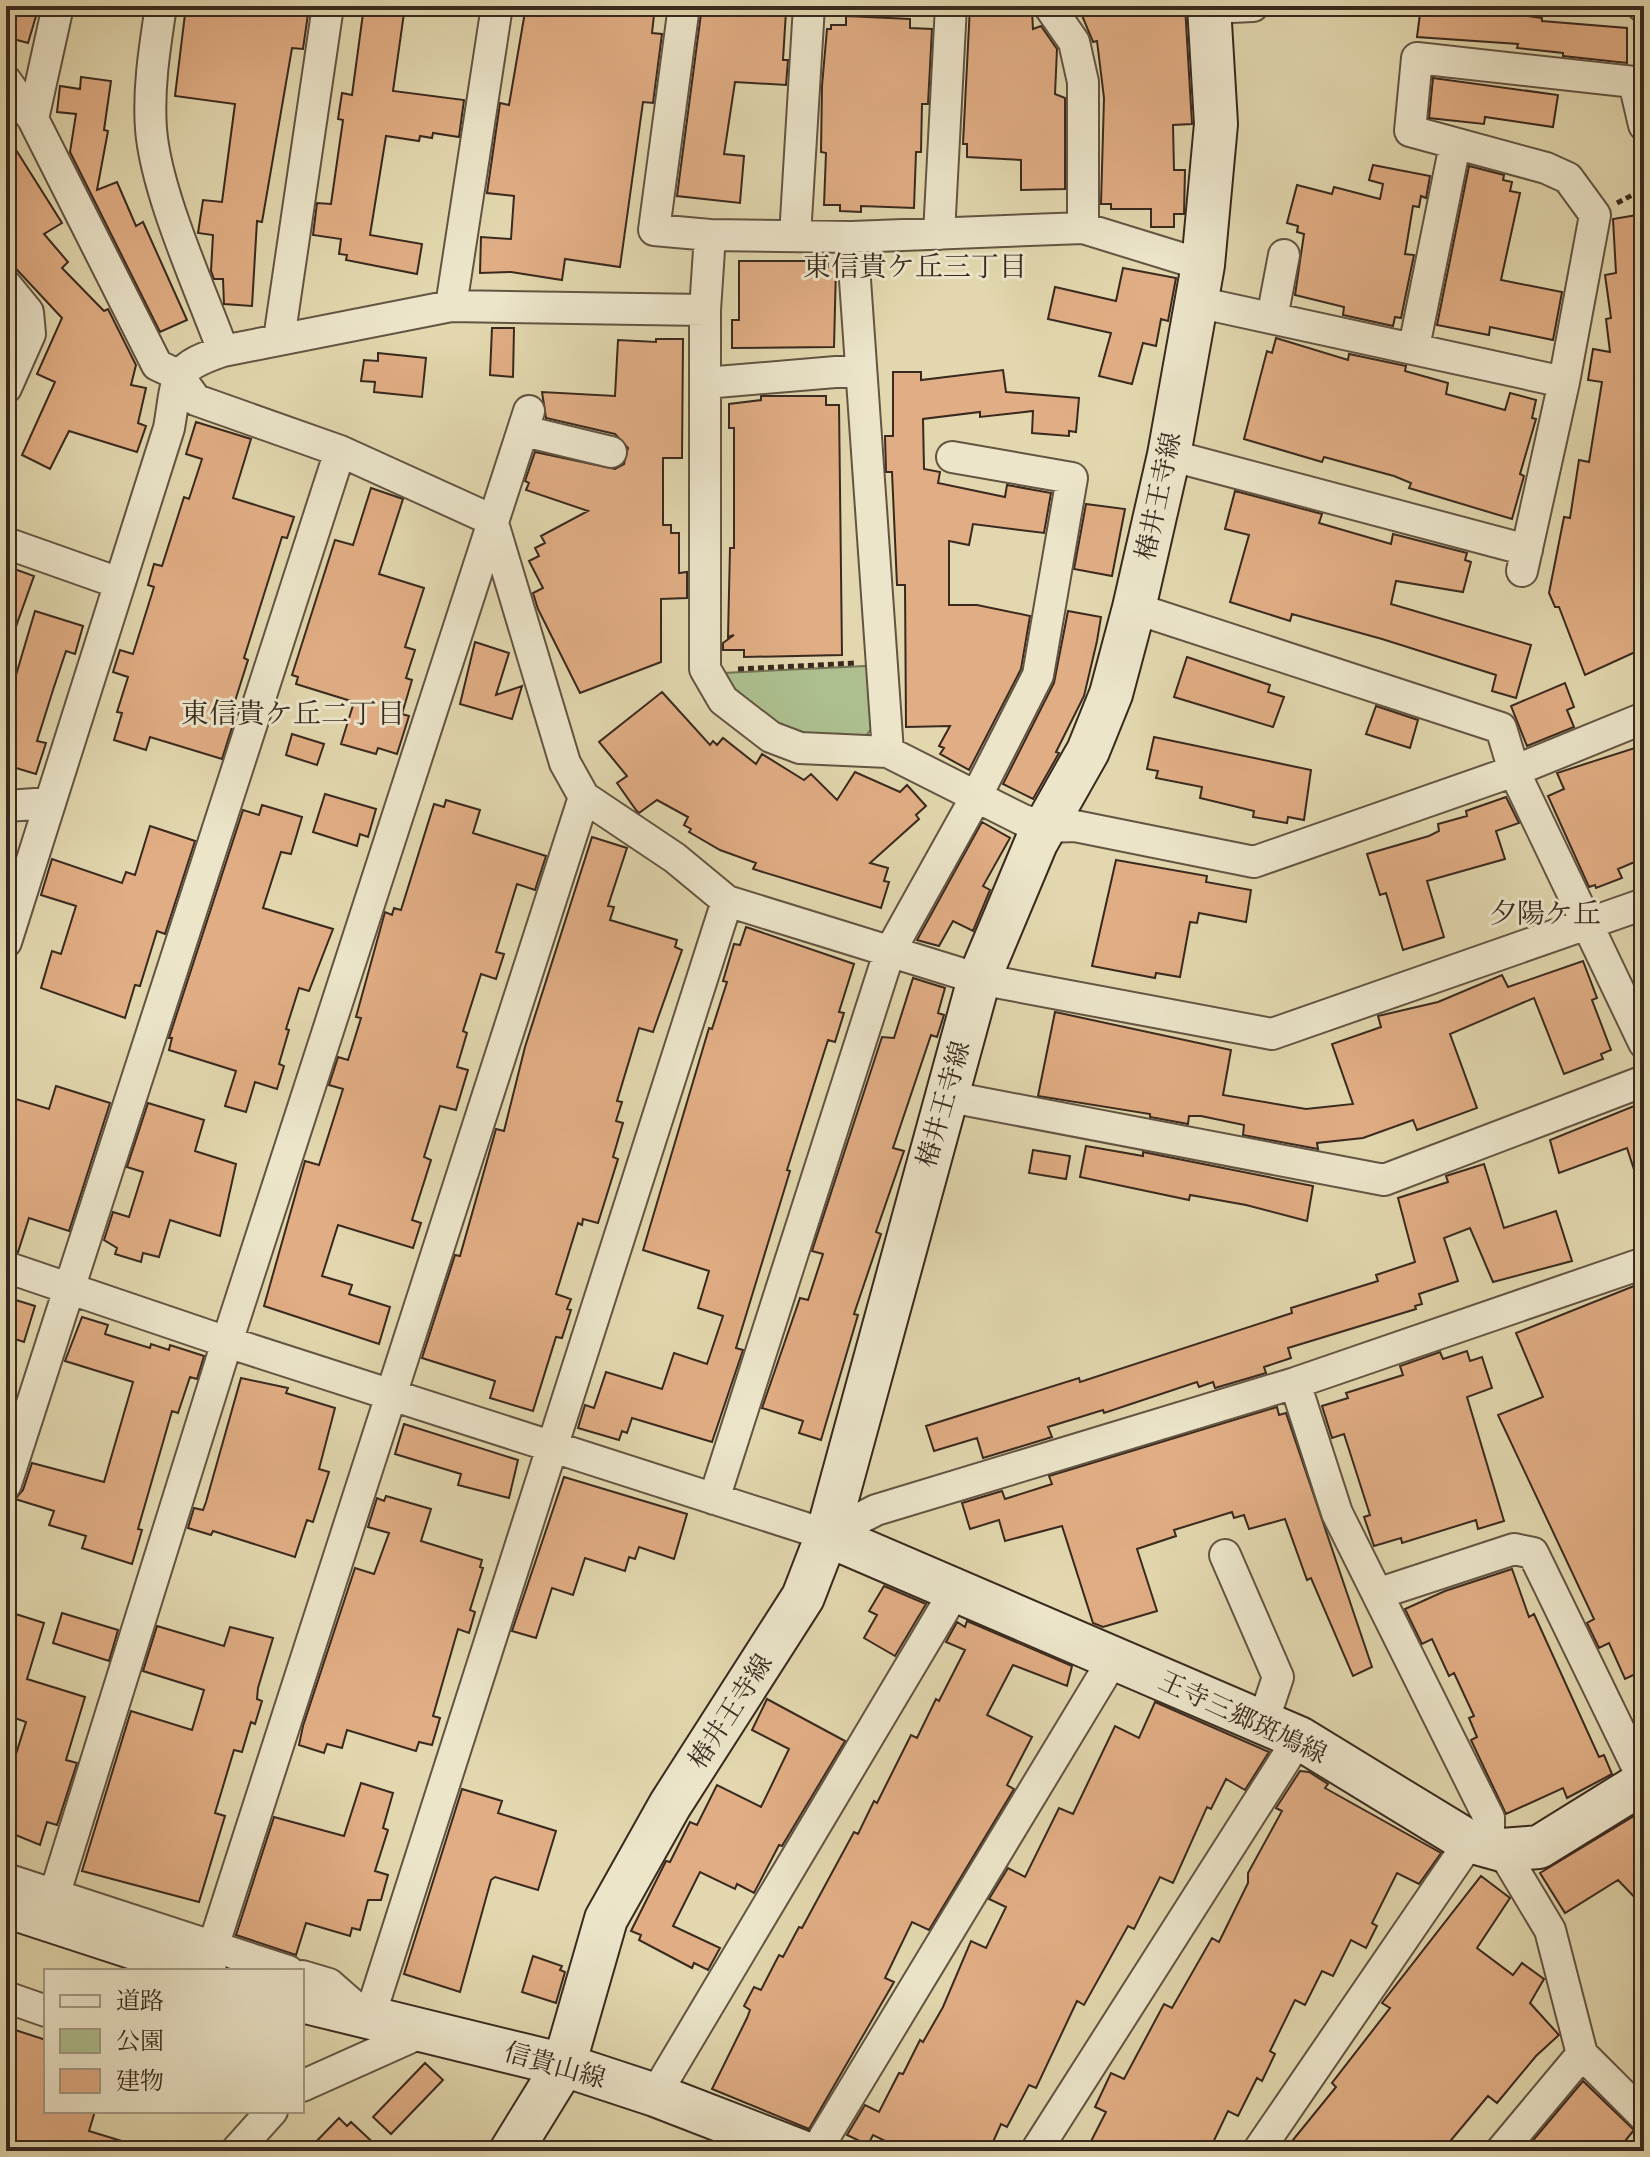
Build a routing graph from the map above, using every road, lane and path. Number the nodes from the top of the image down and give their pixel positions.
1 (58, 6) edge
2 (161, 6) edge
3 (328, 6) edge
4 (497, 6) edge
5 (684, 6) edge
6 (809, 6) edge
7 (951, 6) edge
8 (1049, 6) edge
9 (1253, 6) edge
10 (1209, 7) edge
11 (6, 81) edge
12 (33, 119) junction
13 (1644, 125) edge
14 (1455, 145) junction
15 (1083, 228) junction
16 (939, 234) junction
17 (710, 235) junction
18 (795, 236) junction
19 (852, 237) junction
20 (1284, 255) dead end
21 (1200, 284) junction
22 (6, 285) edge
23 (451, 306) junction
24 (705, 310) junction
25 (1272, 318) junction
26 (279, 339) junction
27 (1414, 347) junction
28 (223, 351) junction
29 (859, 370) junction
30 (178, 375) junction
31 (1564, 382) junction
32 (705, 383) junction
33 (6, 388) edge
34 (340, 451) junction
35 (611, 452) dead end
36 (1169, 455) junction
37 (952, 457) dead end
38 (492, 520) junction
39 (6, 543) edge
40 (119, 583) junction
41 (1134, 608) junction
42 (850, 664) dead end
43 (768, 670) dead end
44 (1644, 718) edge
45 (888, 752) junction
46 (1514, 771) junction
47 (584, 797) junction
48 (976, 797) junction
49 (50, 803) junction
50 (6, 806) edge
51 (1047, 827) junction
52 (727, 901) junction
53 (1644, 904) edge
54 (1587, 926) junction
55 (6, 942) edge
56 (889, 953) junction
57 (979, 979) junction
58 (1644, 1043) edge
59 (1644, 1081) edge
60 (945, 1096) junction
61 (1644, 1263) edge
62 (6, 1267) edge
63 (69, 1288) junction
64 (227, 1342) junction
65 (1295, 1383) junction
66 (391, 1394) junction
67 (552, 1445) junction
68 (6, 1484) edge
69 (714, 1499) junction
70 (827, 1535) junction
71 (1225, 1555) dead end
72 (955, 1591) junction
73 (1380, 1593) junction
74 (1114, 1658) junction
75 (1281, 1730) junction
76 (1644, 1782) edge
77 (1486, 1845) junction
78 (6, 1879) edge
79 (54, 1896) junction
80 (6, 1906) edge
81 (209, 1959) edge
82 (275, 1969) edge
83 (304, 1977) edge
84 (6, 1997) edge
85 (304, 2002) edge
86 (44, 2010) edge
87 (369, 2019) junction
88 (427, 2030) junction
89 (1582, 2054) junction
90 (564, 2065) junction
91 (304, 2085) edge
92 (655, 2095) junction
93 (270, 2113) edge
94 (1644, 2116) edge
95 (236, 2151) edge
96 (511, 2151) edge
97 (800, 2151) edge
98 (816, 2151) edge
99 (1036, 2151) edge
100 (1258, 2151) edge
101 (1501, 2151) edge

1 - 12 street
2 - 28 street
3 - 26 street
4 - 23 street
5 - 17 street
6 - 18 street
7 - 16 street
8 - 15 street
9 - 10 street
10 - 21 main road, 椿井王寺線
11 - 12 street
12 - 30 street
13 - 14 street
14 - 27 street
14 - 31 street
15 - 16 street
15 - 21 street
16 - 19 street
17 - 18 street
17 - 24 street
18 - 19 street
19 - 29 street
20 - 25 street
21 - 25 street
21 - 36 main road, 椿井王寺線
22 - 33 street
23 - 24 street
23 - 26 street
24 - 32 street
25 - 27 street
26 - 28 street
27 - 31 street
28 - 30 street
29 - 32 street
29 - 45 street
30 - 34 street
30 - 40 street
31 - 36 street
32 - 45 street
34 - 38 street
34 - 63 street
35 - 38 street
36 - 41 main road, 椿井王寺線
37 - 48 street
38 - 47 street
38 - 64 street
39 - 40 street
40 - 49 street
41 - 46 street
41 - 51 main road, 椿井王寺線
42 - 43 path
44 - 46 street
45 - 48 street
46 - 51 street
46 - 54 street
47 - 52 street
47 - 66 street
48 - 51 street
48 - 56 street
49 - 50 street
49 - 55 street
51 - 57 main road, 椿井王寺線
52 - 56 street
52 - 67 street
53 - 54 street
54 - 57 street
54 - 58 street
56 - 57 street
56 - 69 street
57 - 60 main road, 椿井王寺線
59 - 60 street
60 - 70 main road, 椿井王寺線
61 - 65 street
62 - 63 street
63 - 64 street
63 - 68 street
64 - 66 street
64 - 79 street
65 - 70 street
65 - 73 street
66 - 67 street
66 - 81 street
67 - 69 street
67 - 87 street
69 - 70 street
70 - 72 main road, 王寺三郷斑鳩線
70 - 90 main road, 椿井王寺線
71 - 75 street
72 - 74 main road, 王寺三郷斑鳩線
72 - 92 street
73 - 76 street
73 - 77 street
74 - 75 main road, 王寺三郷斑鳩線
74 - 98 street
75 - 77 main road, 王寺三郷斑鳩線
75 - 99 street
76 - 77 main road
77 - 89 street
77 - 100 street
78 - 79 street
79 - 81 street
80 - 81 main road
81 - 82 street
83 - 87 street
84 - 86 street
85 - 87 main road, 信貴山線
87 - 88 main road, 信貴山線
88 - 90 main road, 信貴山線
88 - 91 street
89 - 94 street
89 - 101 street
90 - 92 main road, 信貴山線
90 - 96 main road, 椿井王寺線
92 - 97 main road, 信貴山線
93 - 95 street

